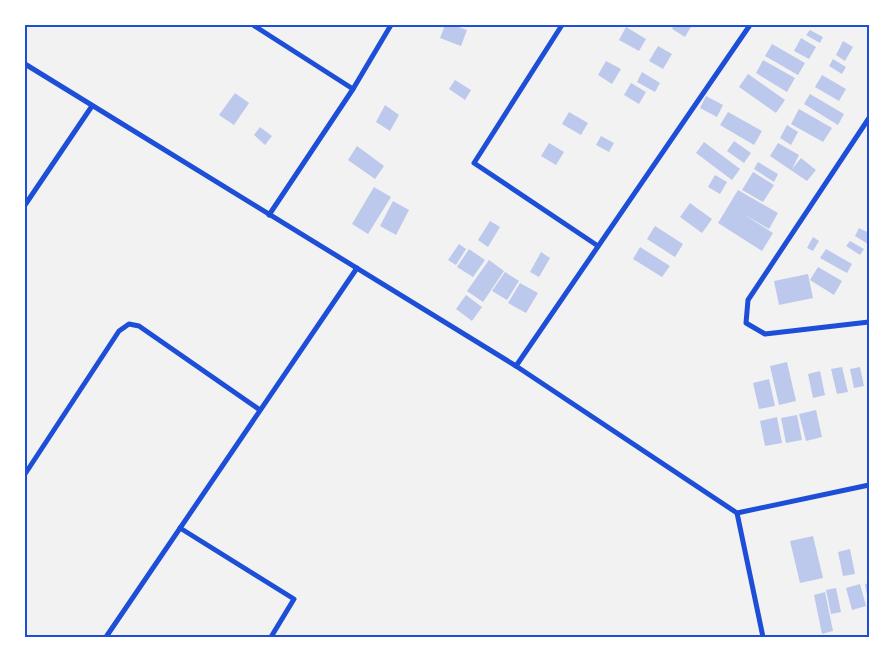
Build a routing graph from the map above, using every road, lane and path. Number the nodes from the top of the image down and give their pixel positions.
1 (253, 25) edge
2 (391, 25) edge
3 (562, 25) edge
4 (750, 25) edge
5 (25, 64) edge
6 (352, 89) junction
7 (92, 106) junction
8 (869, 118) edge
9 (25, 205) edge
10 (269, 215) junction
11 (598, 246) junction
12 (357, 268) junction
13 (869, 322) edge
14 (516, 366) junction
15 (260, 410) junction
16 (25, 474) edge
17 (869, 485) edge
18 (737, 513) junction
19 (180, 528) junction
20 (106, 637) edge
21 (271, 637) edge
22 (763, 637) edge

1 - 6 street
2 - 6 street
3 - 11 street
4 - 11 street
5 - 7 street
6 - 10 street
7 - 9 street
7 - 10 street
8 - 13 street
10 - 12 street
11 - 14 street
12 - 14 street
12 - 15 street
14 - 18 street
15 - 16 street
15 - 19 street
17 - 18 street
18 - 22 street
19 - 20 street
19 - 21 street

